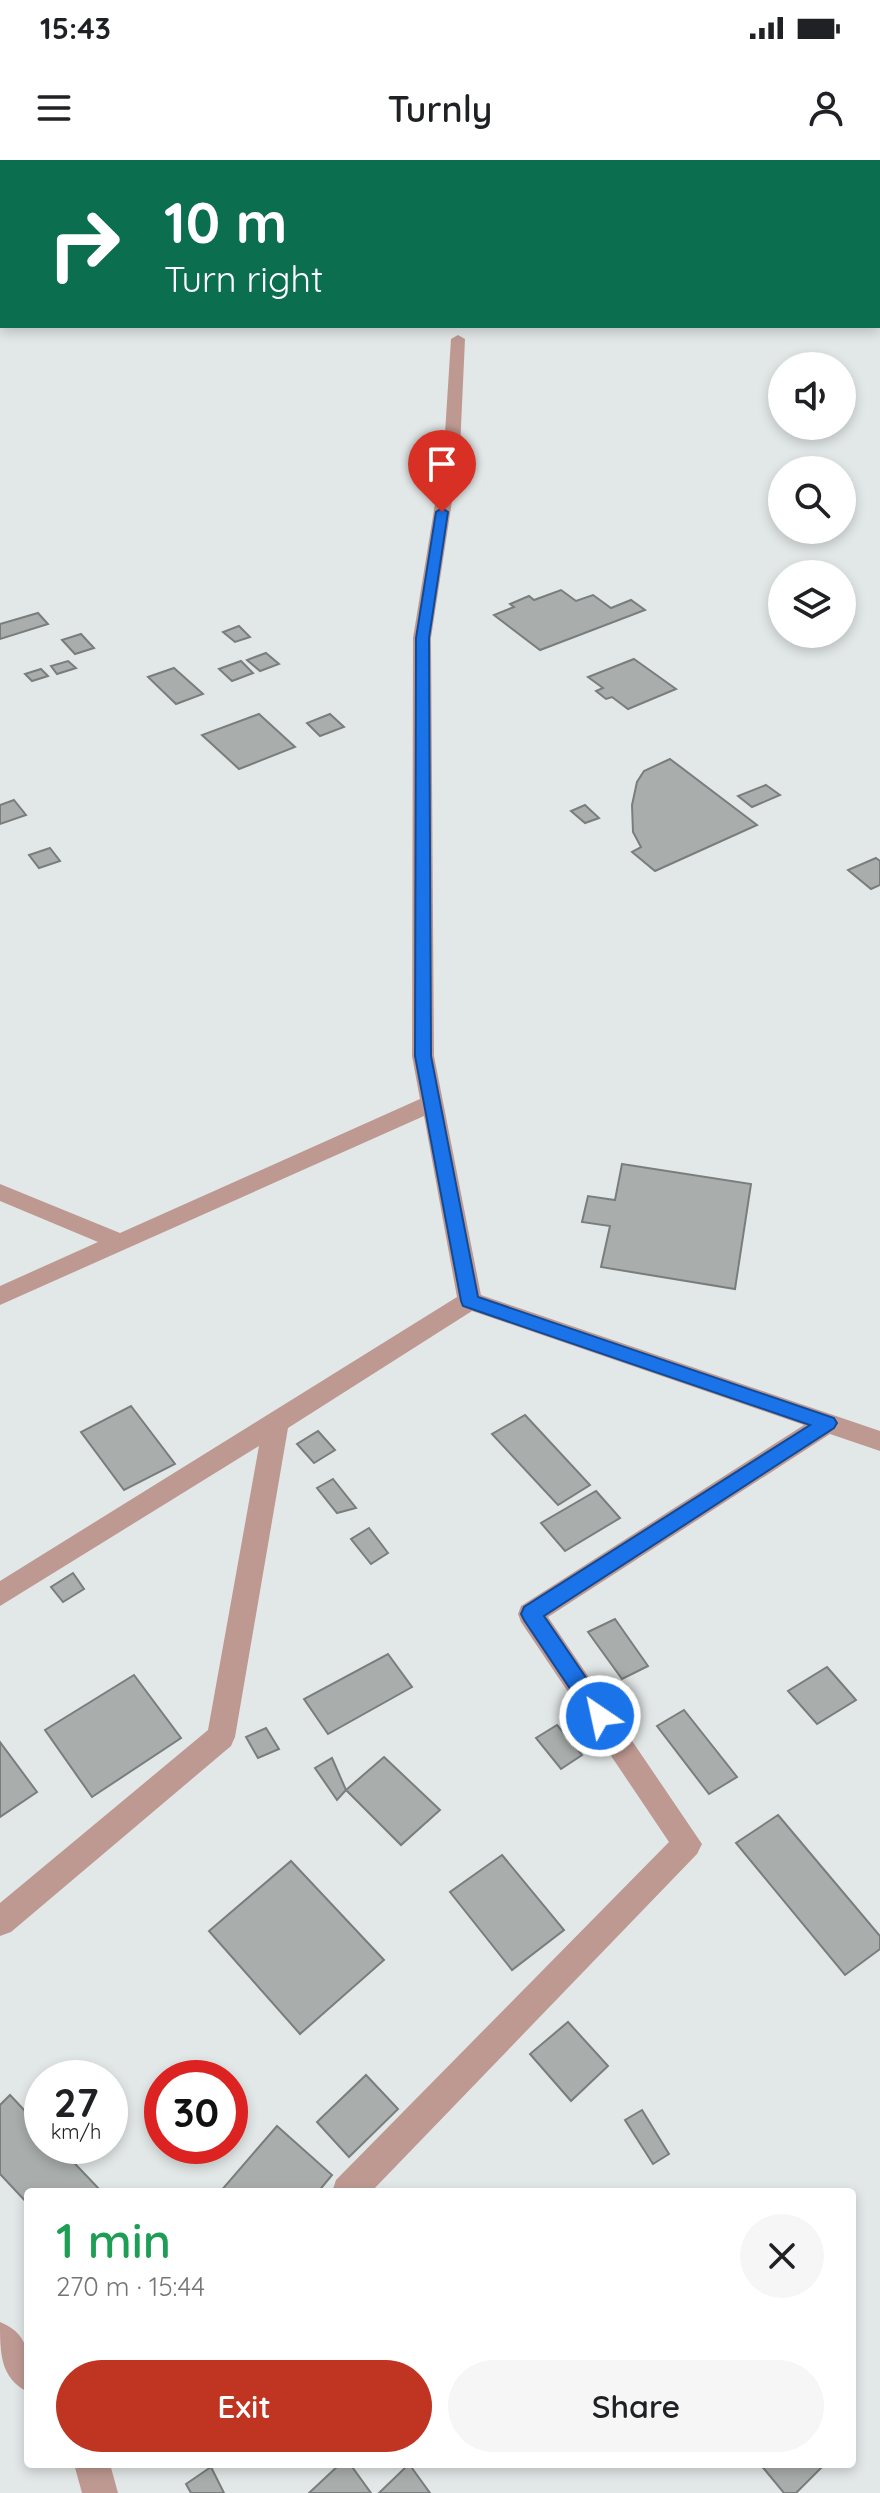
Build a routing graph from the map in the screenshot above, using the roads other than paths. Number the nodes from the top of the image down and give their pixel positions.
1 (458, 339) dead end
2 (432, 1103) junction
3 (0, 1192) edge
4 (120, 1242) junction
5 (0, 1296) edge
6 (470, 1301) junction
7 (276, 1422) junction
8 (827, 1423) junction
9 (880, 1441) edge
10 (0, 1595) edge
11 (0, 1922) edge
12 (352, 2188) edge
13 (0, 2339) edge
14 (24, 2370) edge
15 (93, 2468) edge
16 (100, 2493) edge

1 - 2 street
2 - 4 street
2 - 6 street
3 - 4 street
4 - 5 street
6 - 7 street
6 - 8 street
7 - 10 street
7 - 11 street
8 - 9 street
8 - 12 street
13 - 14 street
15 - 16 street

